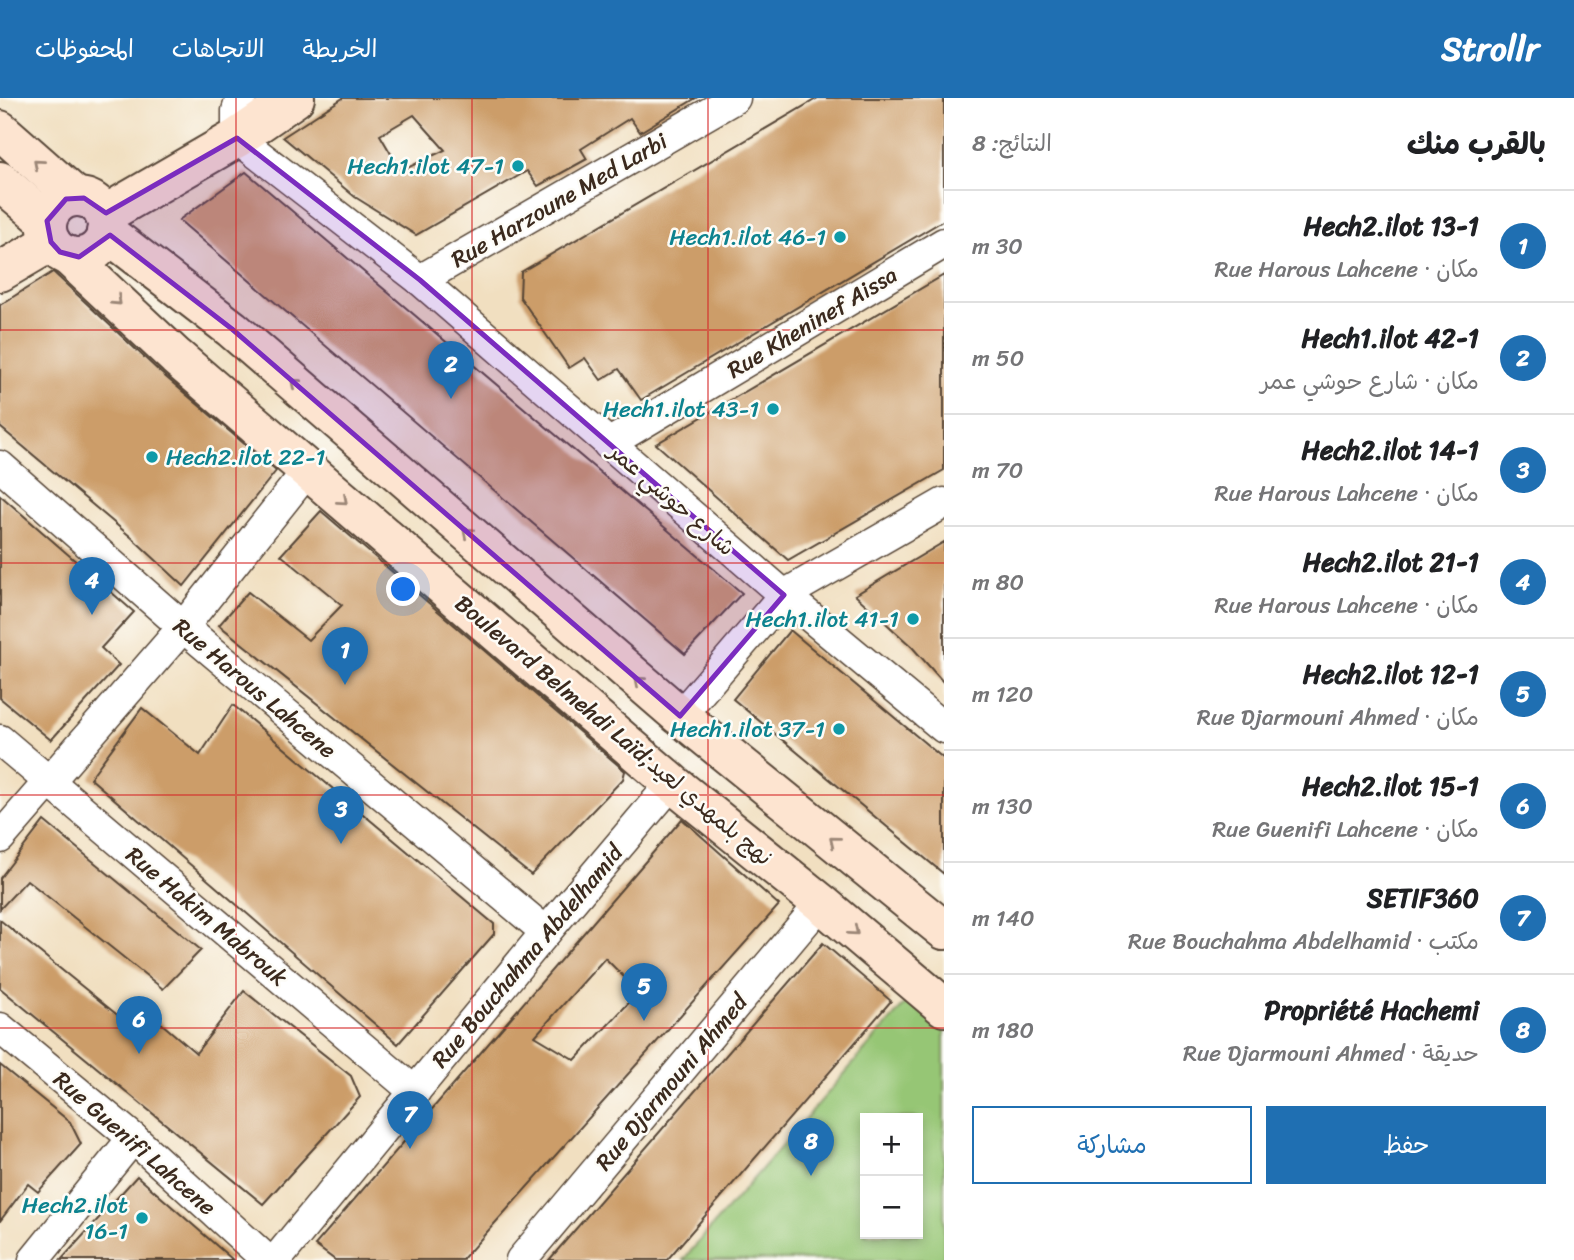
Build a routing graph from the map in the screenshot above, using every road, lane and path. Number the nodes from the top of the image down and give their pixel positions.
1 (241, 98) edge
2 (295, 98) edge
3 (735, 98) edge
4 (0, 130) edge
5 (237, 138) junction
6 (0, 181) edge
7 (75, 227) junction
8 (944, 243) edge
9 (0, 272) edge
10 (419, 280) junction
11 (608, 444) junction
12 (0, 466) edge
13 (308, 470) junction
14 (944, 503) edge
15 (784, 595) junction
16 (183, 627) junction
17 (680, 716) junction
18 (944, 729) edge
19 (0, 740) edge
20 (48, 782) junction
21 (672, 783) junction
22 (0, 838) edge
23 (821, 903) junction
24 (944, 930) edge
25 (546, 932) junction
26 (944, 1007) edge
27 (0, 1028) edge
28 (415, 1092) junction
29 (132, 1138) junction
30 (34, 1260) edge
31 (267, 1260) edge
32 (276, 1260) edge
33 (521, 1260) edge

1 - 5 street
2 - 5 main road
3 - 10 street, Rue Harzoune Med Larbi
7 -> 4 main road
5 - 7 main road
5 - 10 street, شارع حوشي عمر
6 - 7 main road
7 - 9 main road
7 -> 13 main road, Boulevard Belmehdi Laïd;نهج بلمهدي لعيد
17 -> 7 main road
8 - 11 street, Rue Kheninef Aissa
10 - 11 street, شارع حوشي عمر
11 - 15 street, شارع حوشي عمر
12 - 16 street, Rue Harous Lahcene
13 - 16 street
13 -> 21 main road, Boulevard Belmehdi Laïd;نهج بلمهدي لعيد
14 - 15 street
15 - 17 street
15 - 18 street, شارع حوشي عمر
16 - 20 street
16 - 25 street, Rue Harous Lahcene
24 -> 17 main road
19 - 20 street, Rue Hakim Mabrouk
20 - 22 street
20 - 28 street, Rue Hakim Mabrouk
21 - 23 main road, Boulevard Belmehdi Laïd;نهج بلمهدي لعيد
21 - 25 street, Rue Bouchahma Abdelhamid
23 -> 26 main road, Boulevard Belmehdi Laïd;نهج بلمهدي لعيد
23 - 33 street, Rue Djarmouni Ahmed
25 - 28 street, Rue Bouchahma Abdelhamid
27 - 29 street, Rue Guenifi Lahcene
28 - 32 street, Rue Bouchahma Abdelhamid
29 - 30 street
29 - 31 street, Rue Guenifi Lahcene

